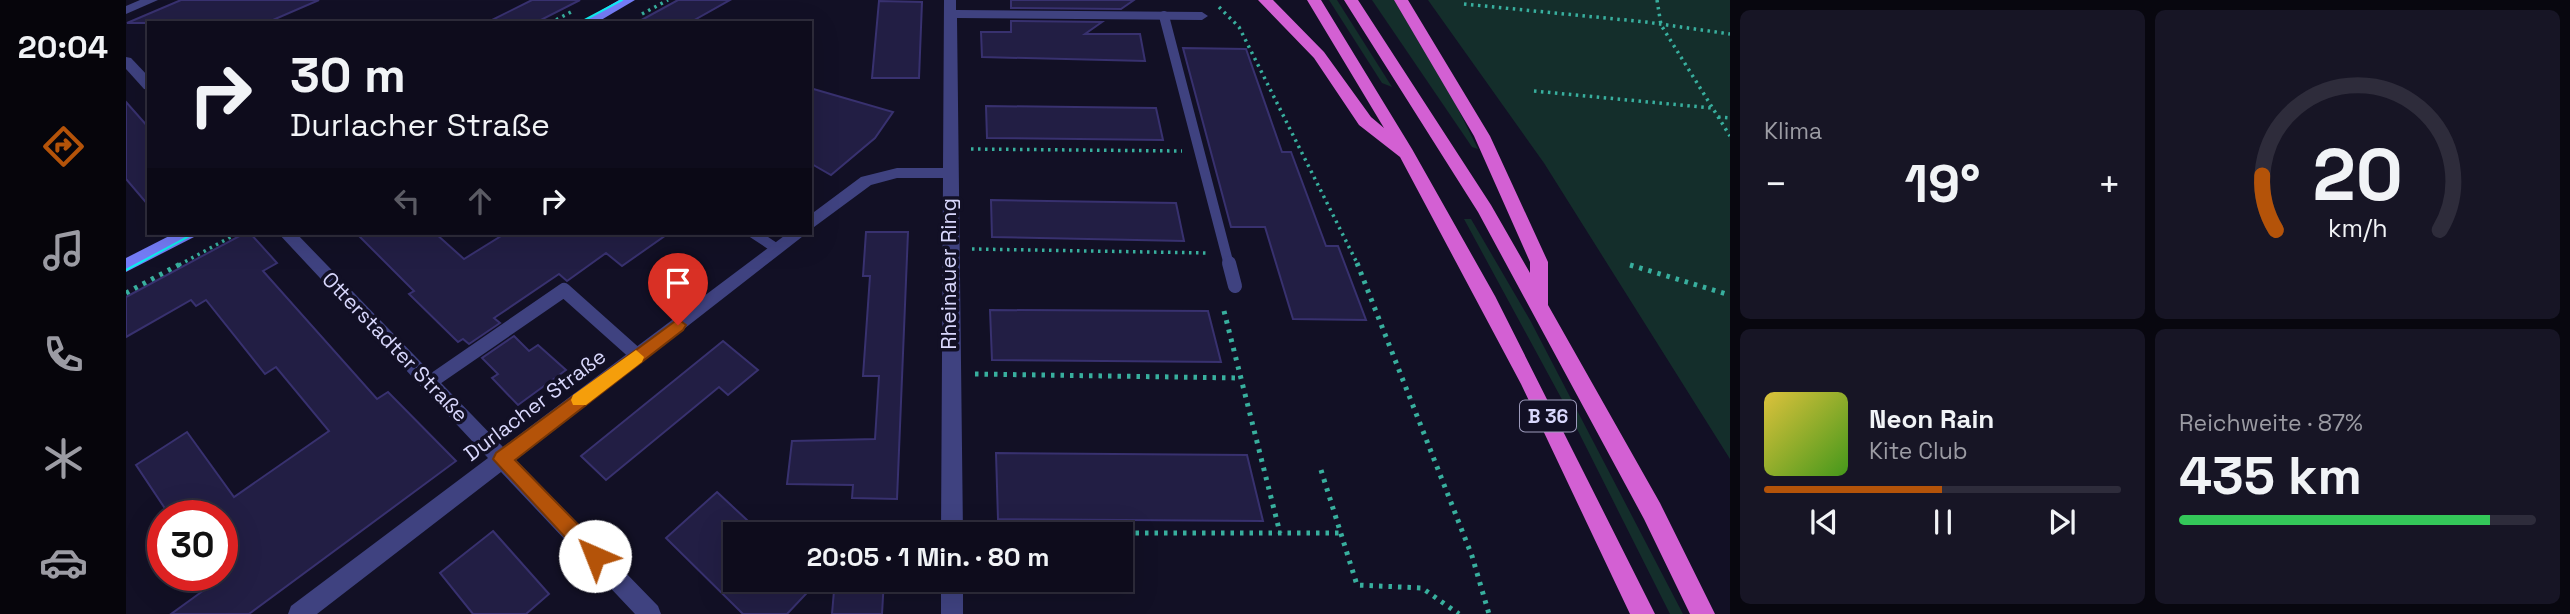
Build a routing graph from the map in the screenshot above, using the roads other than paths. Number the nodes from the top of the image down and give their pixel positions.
1 (152, 0) edge
2 (629, 0) edge
3 (1265, 0) edge
4 (1314, 0) edge
5 (1351, 0) edge
6 (1401, 0) edge
7 (950, 7) edge
8 (126, 10) edge
9 (1164, 16) junction
10 (1202, 16) dead end
11 (590, 21) edge
12 (126, 61) edge
13 (147, 84) edge
14 (1415, 164) junction
15 (949, 173) junction
16 (812, 222) edge
17 (184, 235) edge
18 (288, 235) edge
19 (756, 235) edge
20 (796, 235) edge
21 (777, 249) junction
22 (126, 266) edge
23 (1235, 286) dead end
24 (1539, 304) junction
25 (638, 356) junction
26 (429, 383) junction
27 (502, 459) junction
28 (952, 522) edge
29 (952, 592) edge
30 (299, 614) edge
31 (650, 614) edge
32 (952, 614) edge
33 (1643, 614) edge
34 (1703, 614) edge

1 - 8 street
2 - 11 main road
3 - 14 highway
4 - 14 highway, B 36
5 - 24 highway, B 36
6 - 24 highway
7 - 9 street, Rheinauer Ring
7 - 15 street, Rheinauer Ring
9 - 10 street, Rheinauer Ring
9 - 23 lane
12 - 13 street
14 - 33 highway, B 36
15 - 16 street
15 - 28 street, Rheinauer Ring
17 - 22 main road
18 - 26 street, Otterstadter Straße
19 - 21 lane
20 - 21 street, Durlacher Straße
21 - 25 street, Durlacher Straße
24 - 34 highway, B 36
25 - 26 lane
25 - 27 street, Durlacher Straße
26 - 27 street, Otterstadter Straße
27 - 30 street, Durlacher Straße
27 - 31 street, Otterstadter Straße
29 - 32 street

